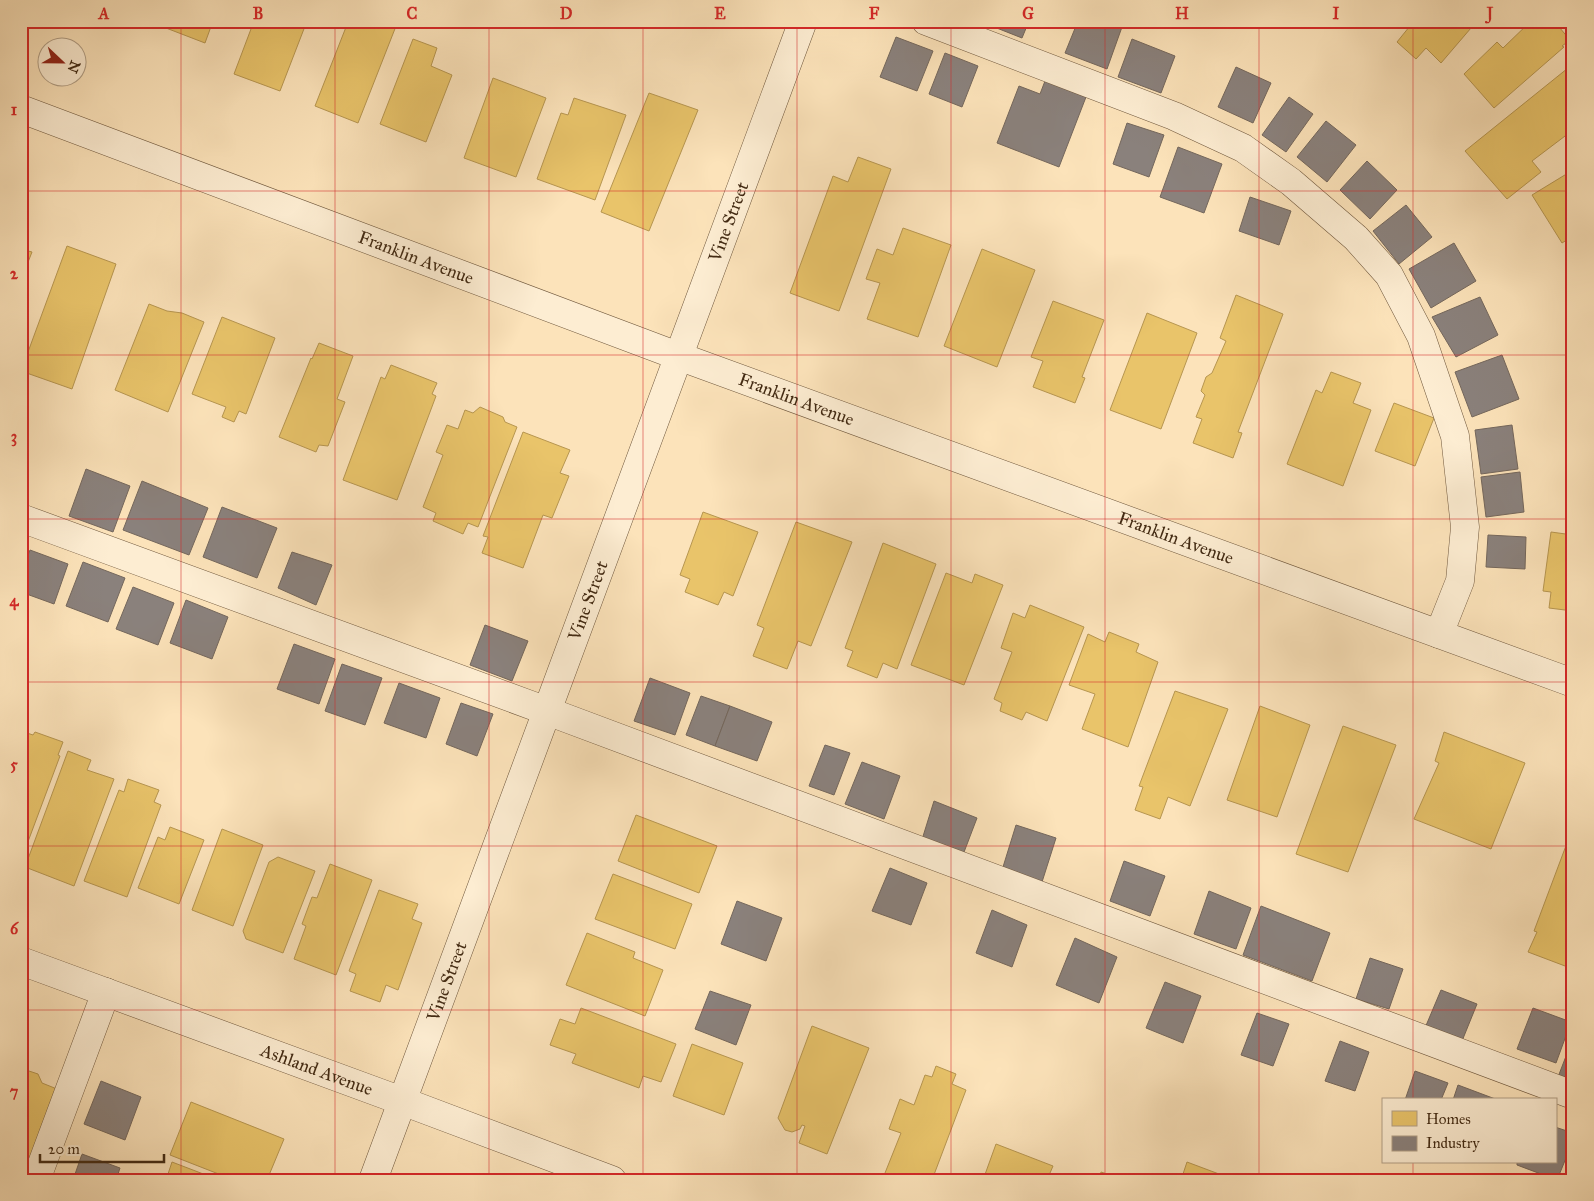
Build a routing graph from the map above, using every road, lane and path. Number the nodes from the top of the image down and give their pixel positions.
1 (803, 21) edge
2 (926, 21) edge
3 (21, 108) edge
4 (678, 356) junction
5 (21, 518) edge
6 (1439, 634) junction
7 (1573, 683) edge
8 (547, 711) junction
9 (21, 961) edge
10 (106, 992) junction
11 (1573, 1095) edge
12 (402, 1101) junction
13 (36, 1180) edge
14 (372, 1180) edge
15 (612, 1180) edge

1 - 4 street, Vine Street
2 - 6 street
3 - 4 street, Franklin Avenue
4 - 6 street, Franklin Avenue
4 - 8 street, Vine Street
5 - 8 street
6 - 7 street, Franklin Avenue
8 - 11 street
8 - 12 street, Vine Street
9 - 10 street, Ashland Avenue
10 - 12 street, Ashland Avenue
10 - 13 street
12 - 14 street, Vine Street
12 - 15 street, Ashland Avenue

